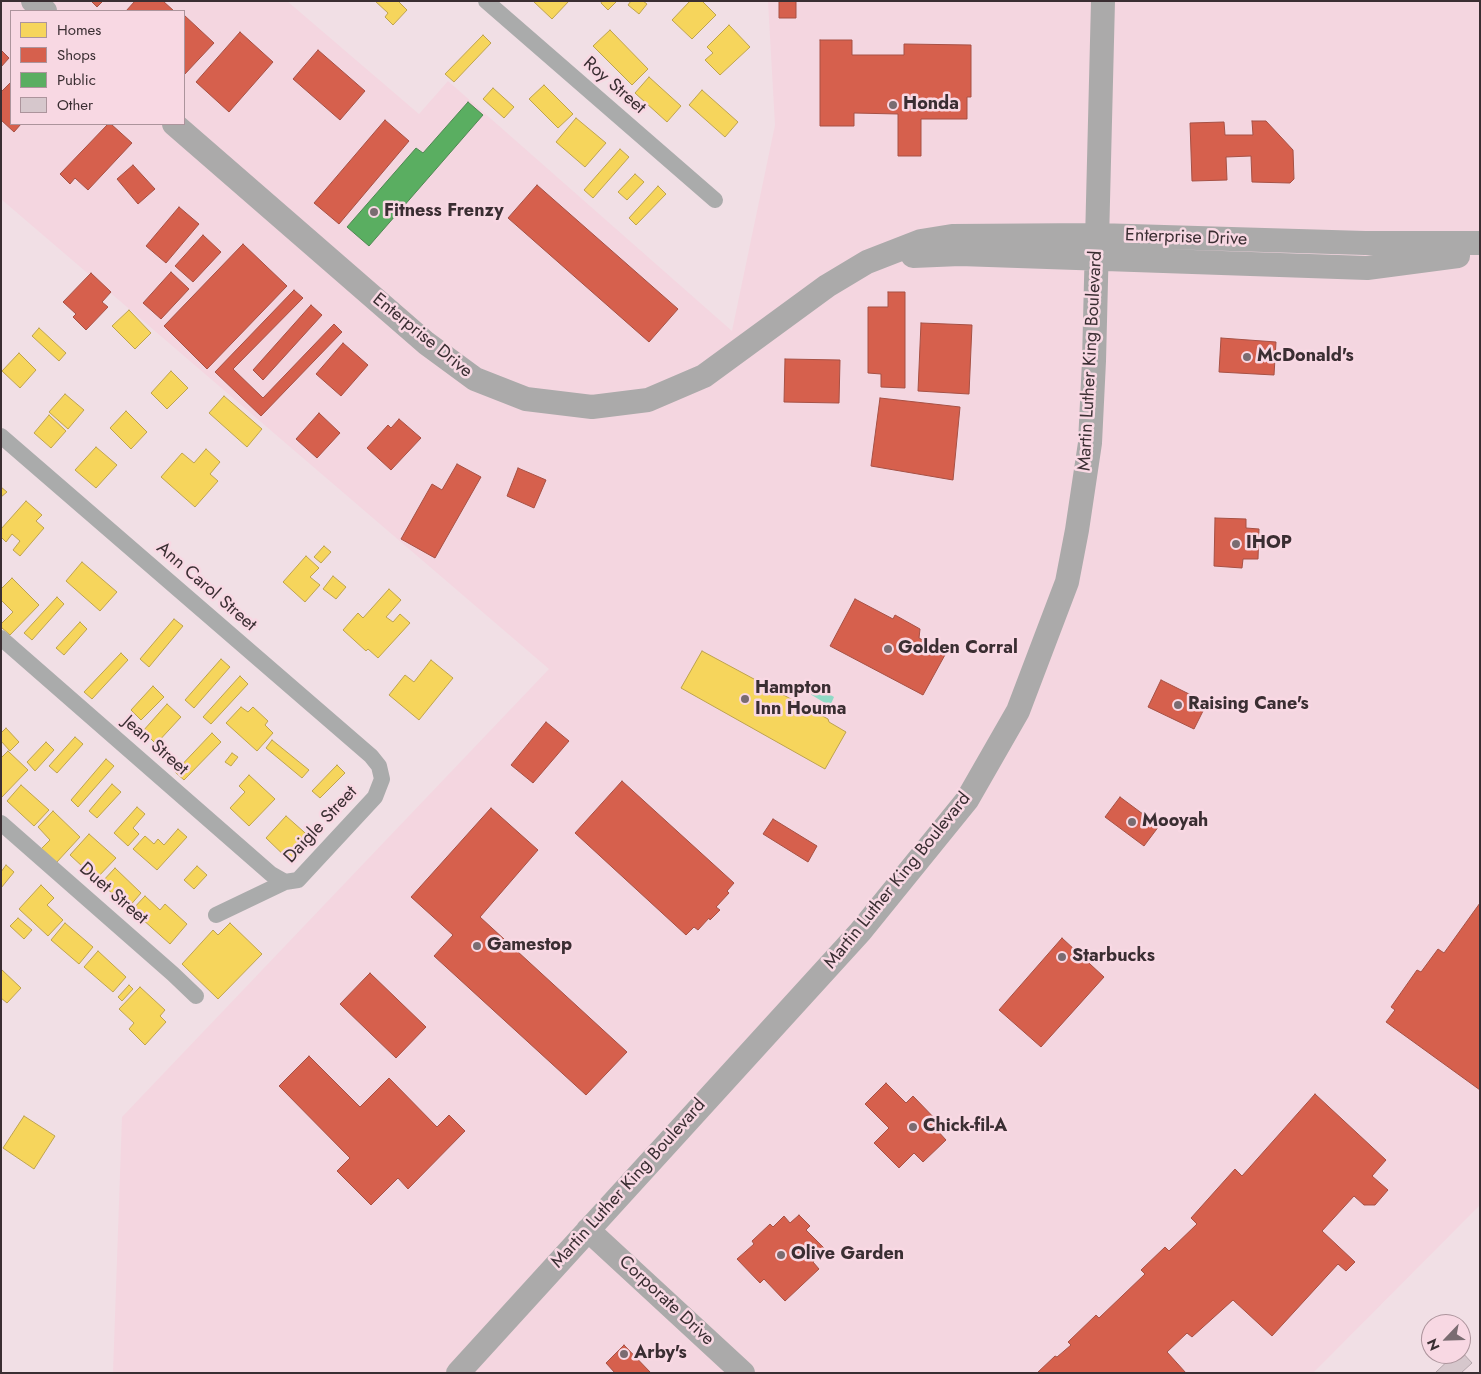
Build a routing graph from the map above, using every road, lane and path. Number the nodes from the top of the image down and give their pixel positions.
1 (33, 1) edge
2 (486, 1) edge
3 (1103, 1) edge
4 (44, 10) edge
5 (175, 125) edge
6 (715, 200) dead end
7 (1097, 235) junction
8 (1480, 244) edge
9 (1480, 253) edge
10 (1097, 258) junction
11 (867, 262) junction
12 (1, 436) edge
13 (1, 638) edge
14 (380, 771) joint
15 (1, 823) edge
16 (285, 882) junction
17 (216, 915) dead end
18 (196, 996) dead end
19 (588, 1230) junction
20 (458, 1373) edge
21 (743, 1373) edge

1 - 4 street
2 - 6 street, Roy Street
3 - 7 street, Martin Luther King Boulevard
5 - 11 street, Enterprise Drive
7 - 8 street, Enterprise Drive
7 - 10 street, Martin Luther King Boulevard
7 - 11 street, Enterprise Drive
9 - 10 street, Enterprise Drive
10 - 11 street, Enterprise Drive
10 - 19 street, Martin Luther King Boulevard
12 - 14 street, Ann Carol Street
13 - 16 street, Jean Street
14 - 16 street, Daigle Street
15 - 18 street, Duet Street
16 - 17 street, Daigle Street
19 - 20 street, Martin Luther King Boulevard
19 - 21 street, Corporate Drive

